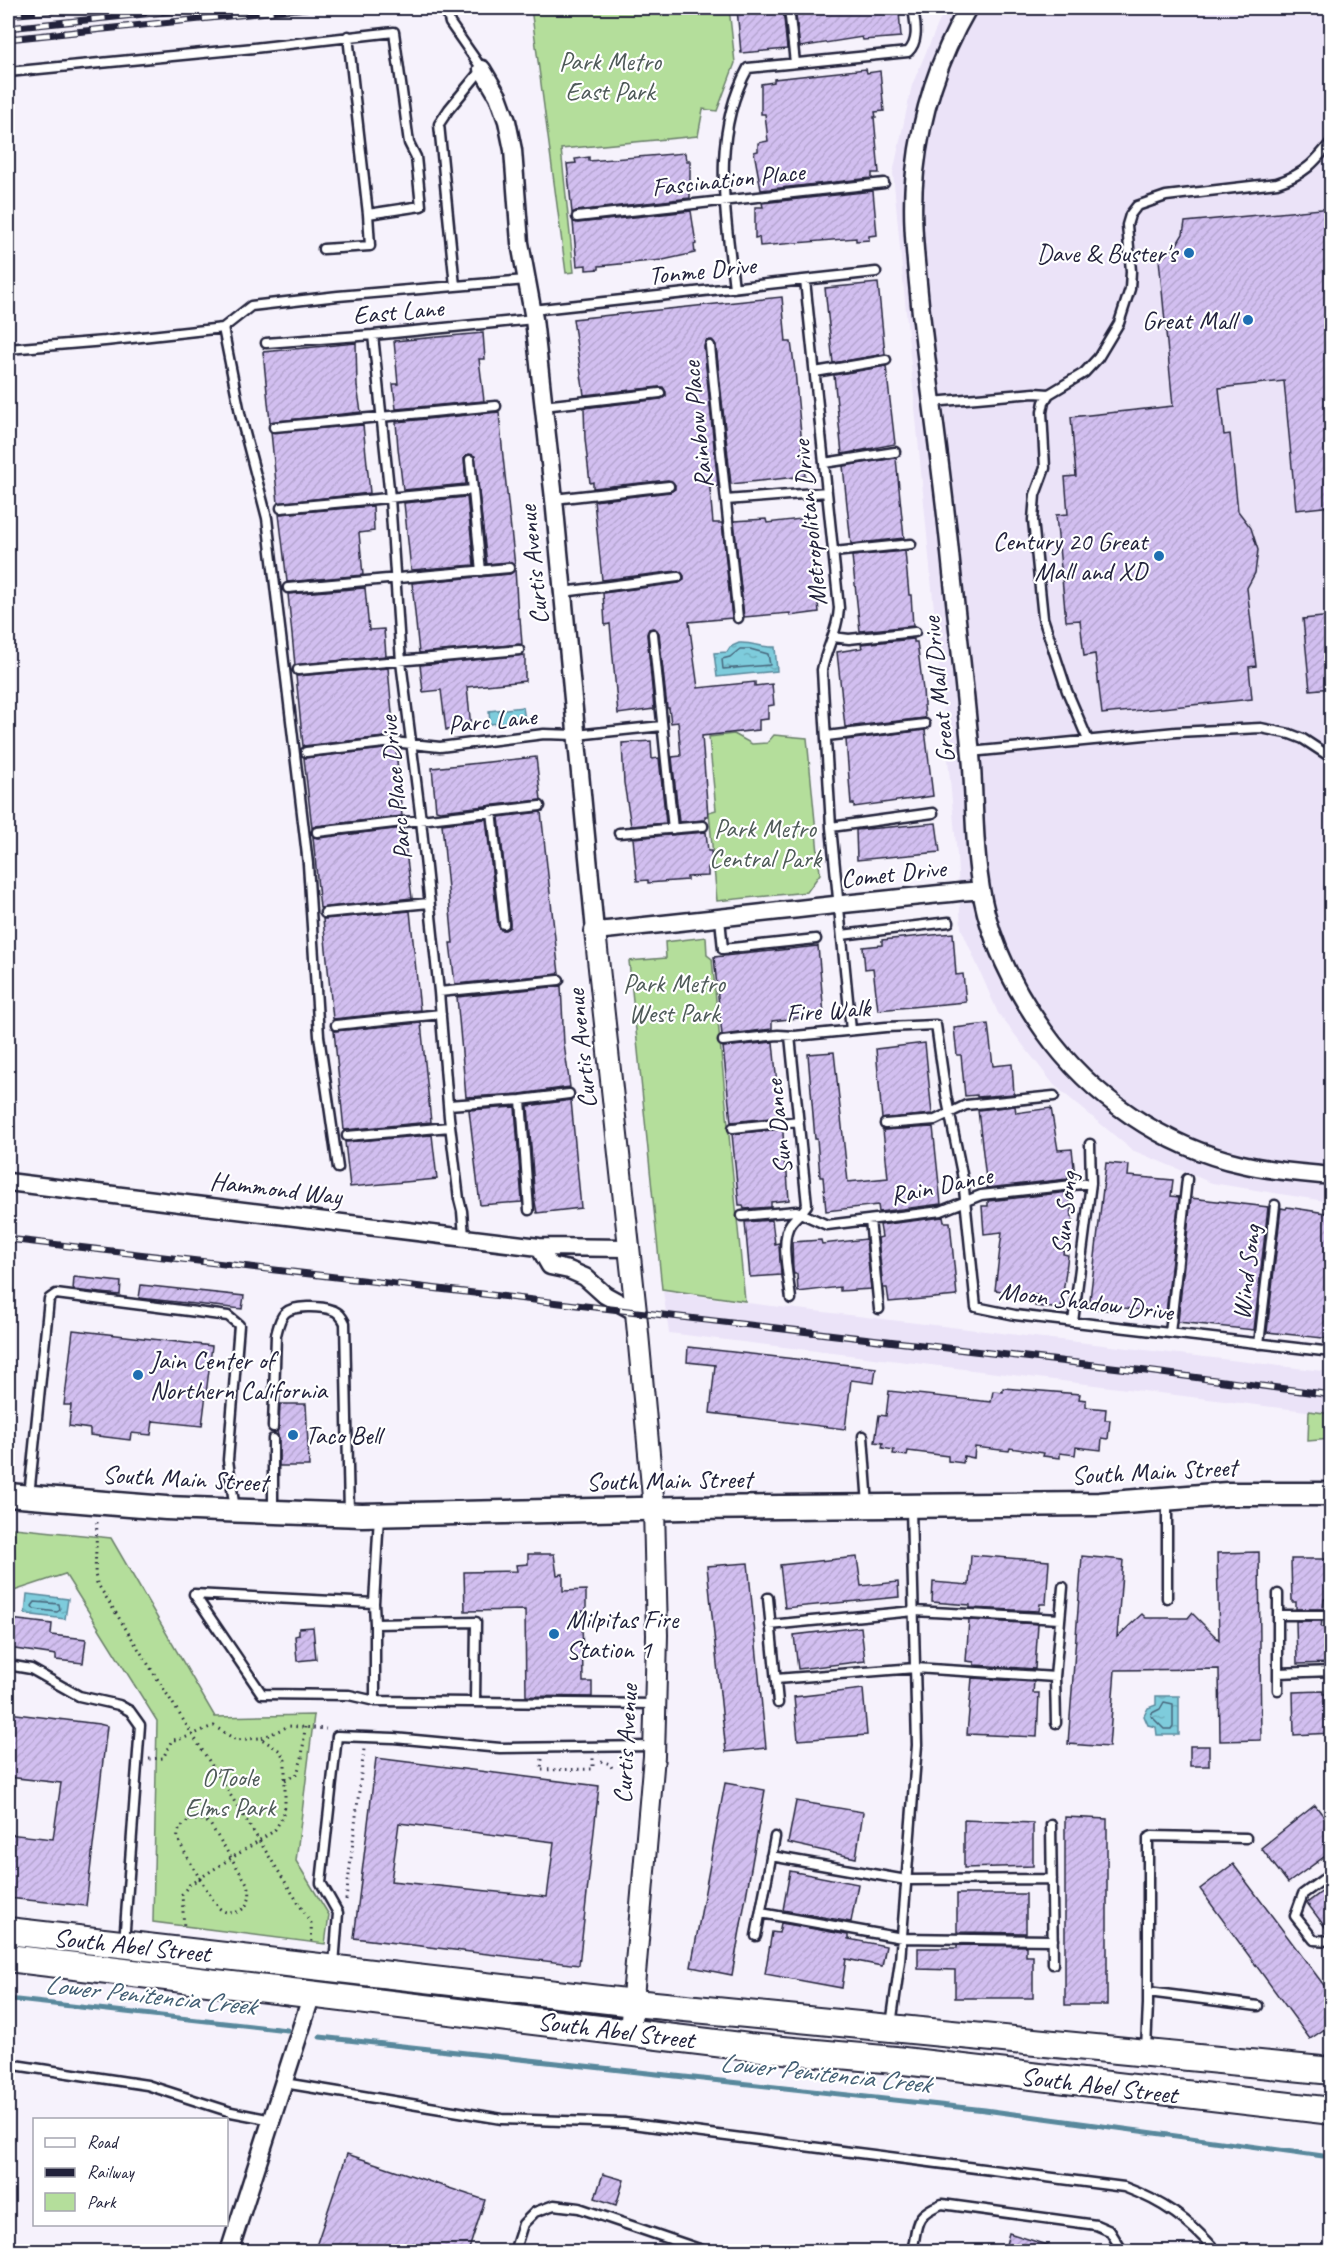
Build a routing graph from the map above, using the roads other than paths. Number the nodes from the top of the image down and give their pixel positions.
1 (446, 8) edge
2 (789, 8) edge
3 (913, 8) edge
4 (968, 8) edge
5 (348, 36) junction
6 (795, 63) junction
7 (482, 69) junction
8 (8, 72) edge
9 (1332, 141) edge
10 (884, 183) dead end
11 (725, 200) junction
12 (368, 214) junction
13 (578, 217) dead end
14 (323, 249) dead end
15 (876, 272) dead end
16 (526, 280) junction
17 (805, 280) junction
18 (455, 286) junction
19 (734, 288) junction
20 (533, 314) junction
21 (223, 328) junction
22 (373, 335) junction
23 (266, 343) dead end
24 (710, 346) dead end
25 (8, 348) edge
26 (886, 360) dead end
27 (815, 372) junction
28 (660, 393) dead end
29 (1049, 394) junction
30 (931, 402) junction
31 (496, 406) dead end
32 (543, 406) junction
33 (381, 417) junction
34 (274, 427) dead end
35 (895, 452) dead end
36 (470, 460) dead end
37 (824, 463) junction
38 (669, 486) dead end
39 (472, 490) junction
40 (827, 492) junction
41 (390, 498) junction
42 (554, 499) junction
43 (726, 500) junction
44 (281, 508) dead end
45 (911, 544) dead end
46 (834, 552) junction
47 (508, 568) dead end
48 (481, 572) junction
49 (678, 577) dead end
50 (394, 578) junction
51 (288, 588) dead end
52 (563, 592) junction
53 (738, 618) dead end
54 (915, 632) dead end
55 (653, 634) dead end
56 (833, 638) junction
57 (519, 650) dead end
58 (401, 662) junction
59 (298, 670) dead end
60 (925, 724) dead end
61 (662, 726) junction
62 (576, 735) junction
63 (827, 736) junction
64 (1088, 740) junction
65 (412, 744) junction
66 (306, 752) dead end
67 (970, 752) junction
68 (1332, 758) edge
69 (540, 806) dead end
70 (492, 811) junction
71 (933, 813) dead end
72 (421, 820) junction
73 (703, 826) dead end
74 (831, 827) junction
75 (672, 829) junction
76 (316, 832) dead end
77 (620, 833) dead end
78 (981, 890) junction
79 (429, 903) junction
80 (838, 903) junction
81 (325, 913) dead end
82 (720, 919) junction
83 (950, 922) dead end
84 (504, 924) dead end
85 (595, 931) junction
86 (842, 935) junction
87 (816, 939) dead end
88 (559, 980) dead end
89 (439, 992) junction
90 (441, 1014) junction
91 (336, 1025) dead end
92 (936, 1025) joint
93 (851, 1030) junction
94 (790, 1036) junction
95 (723, 1041) dead end
96 (569, 1094) dead end
97 (1054, 1096) dead end
98 (521, 1100) junction
99 (448, 1105) junction
100 (950, 1112) junction
101 (798, 1121) junction
102 (885, 1125) dead end
103 (450, 1127) junction
104 (733, 1128) dead end
105 (347, 1136) dead end
106 (1090, 1144) dead end
107 (338, 1168) dead end
108 (1332, 1176) edge
109 (1187, 1179) dead end
110 (8, 1182) edge
111 (1091, 1184) junction
112 (964, 1202) junction
113 (1275, 1205) dead end
114 (529, 1210) dead end
115 (802, 1213) junction
116 (742, 1216) dead end
117 (870, 1220) junction
118 (464, 1236) junction
119 (539, 1247) junction
120 (630, 1248) junction
121 (791, 1299) dead end
122 (879, 1309) dead end
123 (636, 1312) junction
124 (1073, 1322) junction
125 (1170, 1333) junction
126 (1259, 1344) junction
127 (1332, 1352) edge
128 (273, 1427) dead end
129 (863, 1436) dead end
130 (273, 1438) dead end
131 (1332, 1494) edge
132 (18, 1496) edge
133 (1167, 1498) junction
134 (868, 1506) junction
135 (911, 1506) junction
136 (654, 1508) junction
137 (235, 1510) junction
138 (273, 1512) junction
139 (349, 1514) junction
140 (379, 1514) junction
141 (1063, 1587) dead end
142 (1278, 1594) dead end
143 (768, 1598) dead end
144 (1167, 1598) dead end
145 (374, 1603) junction
146 (914, 1611) junction
147 (1278, 1615) junction
148 (1332, 1615) edge
149 (1060, 1619) junction
150 (375, 1624) junction
151 (771, 1625) junction
152 (8, 1665) edge
153 (915, 1668) junction
154 (1332, 1671) edge
155 (1278, 1673) junction
156 (1055, 1677) junction
157 (776, 1679) junction
158 (1278, 1690) dead end
159 (375, 1701) junction
160 (475, 1702) junction
161 (778, 1703) dead end
162 (655, 1704) junction
163 (1056, 1723) dead end
164 (654, 1746) junction
165 (1052, 1825) dead end
166 (775, 1837) dead end
167 (1246, 1838) dead end
168 (771, 1856) junction
169 (1332, 1873) edge
170 (1052, 1879) junction
171 (906, 1880) junction
172 (761, 1913) junction
173 (8, 1931) edge
174 (756, 1936) dead end
175 (902, 1938) junction
176 (1053, 1940) junction
177 (1332, 1941) edge
178 (123, 1944) junction
179 (8, 1958) edge
180 (278, 1961) junction
181 (1053, 1964) dead end
182 (340, 1969) junction
183 (120, 1971) junction
184 (1148, 1992) junction
185 (312, 1994) junction
186 (634, 2004) junction
187 (1258, 2006) dead end
188 (894, 2029) junction
189 (630, 2032) junction
190 (1146, 2053) junction
191 (895, 2060) junction
192 (8, 2064) edge
193 (1332, 2071) edge
194 (284, 2083) junction
195 (1332, 2111) edge
196 (272, 2120) junction
197 (229, 2252) edge
198 (514, 2252) edge
199 (708, 2252) edge
200 (912, 2252) edge
201 (1123, 2252) edge
202 (1217, 2252) edge

1 - 7 lane
2 - 6 lane
3 - 6 lane
4 - 30 street, Great Mall Drive
5 - 8 lane
5 - 12 lane
5 - 12 lane
6 - 11 lane
7 - 16 street, Curtis Avenue
7 - 18 lane
9 - 29 lane
10 - 11 lane, Fascination Place
11 - 13 lane, Fascination Place
11 - 19 lane
12 - 14 lane
15 - 17 lane, Tonme Drive
16 - 18 lane
16 - 20 street, Curtis Avenue
17 - 19 lane, Tonme Drive
17 - 27 lane, Metropolitan Drive
18 - 21 lane
19 - 20 lane, Tonme Drive
20 - 22 lane, East Lane
20 - 32 street, Curtis Avenue
21 - 25 lane
21 - 107 lane
22 - 23 lane, East Lane
22 - 33 lane, Parc Place Drive
24 - 43 lane, Rainbow Place
26 - 27 lane
27 - 37 lane, Metropolitan Drive
28 - 32 lane
29 - 30 lane
29 - 64 lane
30 - 67 street, Great Mall Drive
31 - 33 lane
32 - 42 street, Curtis Avenue
33 - 34 lane
33 - 41 lane, Parc Place Drive
35 - 37 lane
36 - 39 lane
37 - 40 lane, Metropolitan Drive
38 - 42 lane
39 - 41 lane
39 - 48 lane
40 - 43 lane, Rainbow Place
40 - 46 lane, Metropolitan Drive
41 - 44 lane
41 - 50 lane, Parc Place Drive
42 - 52 street, Curtis Avenue
43 - 53 lane, Rainbow Place
45 - 46 lane
46 - 56 lane, Metropolitan Drive
47 - 48 lane
48 - 50 lane
49 - 52 lane
50 - 51 lane
50 - 58 lane, Parc Place Drive
52 - 62 street, Curtis Avenue
54 - 56 lane
55 - 61 lane
56 - 63 lane, Metropolitan Drive
57 - 58 lane
58 - 59 lane
58 - 65 lane, Parc Place Drive
60 - 63 lane
61 - 62 lane, Parc Lane
61 - 75 lane
62 - 65 lane, Parc Lane
62 - 85 street, Curtis Avenue
63 - 74 lane, Metropolitan Drive
64 - 67 lane
64 - 68 lane
65 - 66 lane, Parc Lane
65 - 72 lane, Parc Place Drive
67 - 78 street, Great Mall Drive
69 - 70 lane
70 - 72 lane
70 - 84 lane
71 - 74 lane
72 - 76 lane
72 - 79 lane, Parc Place Drive
73 - 75 lane
74 - 80 lane, Metropolitan Drive
75 - 77 lane
78 - 80 street, Comet Drive
78 - 108 street, Great Mall Drive
79 - 81 lane
79 - 89 lane, Parc Place Drive
80 - 82 street, Comet Drive
80 - 86 lane, Metropolitan Drive
82 - 85 street, Comet Drive
82 - 87 lane
83 - 86 lane
85 - 120 street, Curtis Avenue
86 - 93 lane, Metropolitan Drive
88 - 89 lane
89 - 90 lane, Parc Place Drive
90 - 91 lane
90 - 99 lane, Parc Place Drive
92 - 93 lane, Fire Walk
92 - 100 lane, Moon Shadow Drive
93 - 94 lane, Fire Walk
94 - 95 lane, Fire Walk
94 - 101 lane, Sun Dance
96 - 98 lane
97 - 100 lane
98 - 99 lane
98 - 114 lane
99 - 103 lane, Parc Place Drive
100 - 102 lane
100 - 112 lane, Moon Shadow Drive
101 - 104 lane
101 - 115 lane, Sun Dance
103 - 105 lane
103 - 118 lane, Parc Place Drive
106 - 111 lane, Sun Song
109 - 125 lane
110 - 118 street, Hammond Way
111 - 112 lane, Rain Dance
111 - 124 lane, Sun Song
112 - 117 lane, Rain Dance
112 - 124 lane, Moon Shadow Drive
113 - 126 lane, Wind Song
115 - 116 lane
115 - 117 lane, Rain Dance
115 - 121 lane
117 - 122 lane
118 - 119 street, Hammond Way
119 - 120 street, Hammond Way
119 - 123 street
120 - 123 street, Curtis Avenue
123 - 136 street, Curtis Avenue
124 - 125 lane, Moon Shadow Drive
125 - 126 lane, Moon Shadow Drive
126 - 127 lane, Moon Shadow Drive
128 - 139 lane
129 - 134 lane
130 - 138 lane
131 - 133 main road, South Main Street
132 - 137 main road, South Main Street
132 - 137 lane
133 - 135 main road, South Main Street
133 - 144 lane
134 - 135 main road, South Main Street
134 - 136 main road, South Main Street
135 - 146 lane
136 - 140 main road, South Main Street
136 - 162 street, Curtis Avenue
137 - 138 main road, South Main Street
138 - 139 main road, South Main Street
139 - 140 main road, South Main Street
140 - 145 lane
141 - 149 lane
142 - 147 lane
143 - 151 lane
145 - 150 lane
145 - 159 lane
146 - 149 lane
146 - 151 lane
146 - 153 lane
147 - 148 lane
147 - 155 lane
149 - 156 lane
150 - 159 lane
150 - 160 lane
151 - 157 lane
152 - 178 lane
153 - 156 lane
153 - 157 lane
153 - 171 lane
154 - 155 lane
155 - 158 lane
156 - 163 lane
157 - 161 lane
159 - 160 lane
160 - 162 lane
162 - 164 street, Curtis Avenue
164 - 182 lane
164 - 186 street, Curtis Avenue
165 - 170 lane
166 - 168 lane
167 - 184 lane
168 - 171 lane
168 - 172 lane
169 - 177 lane
170 - 171 lane
170 - 176 lane
171 - 175 lane
172 - 174 lane
172 - 175 lane
173 - 178 main road, South Abel Street
175 - 176 lane
175 - 188 lane
176 - 181 lane
178 - 180 main road, South Abel Street
178 - 183 main road
179 - 183 main road, South Abel Street
180 - 182 main road, South Abel Street
180 - 185 main road
182 - 185 main road
182 - 186 main road, South Abel Street
183 - 185 main road, South Abel Street
184 - 187 lane
184 - 190 lane
185 - 189 main road, South Abel Street
185 - 194 street
186 - 188 main road, South Abel Street
186 - 189 street, Curtis Avenue
188 - 190 main road, South Abel Street
188 - 191 main road
189 - 191 main road, South Abel Street
190 - 193 main road, South Abel Street
191 - 195 main road, South Abel Street
192 - 196 lane
194 - 196 street
194 - 202 lane
196 - 197 street
198 - 199 lane
200 - 201 lane

